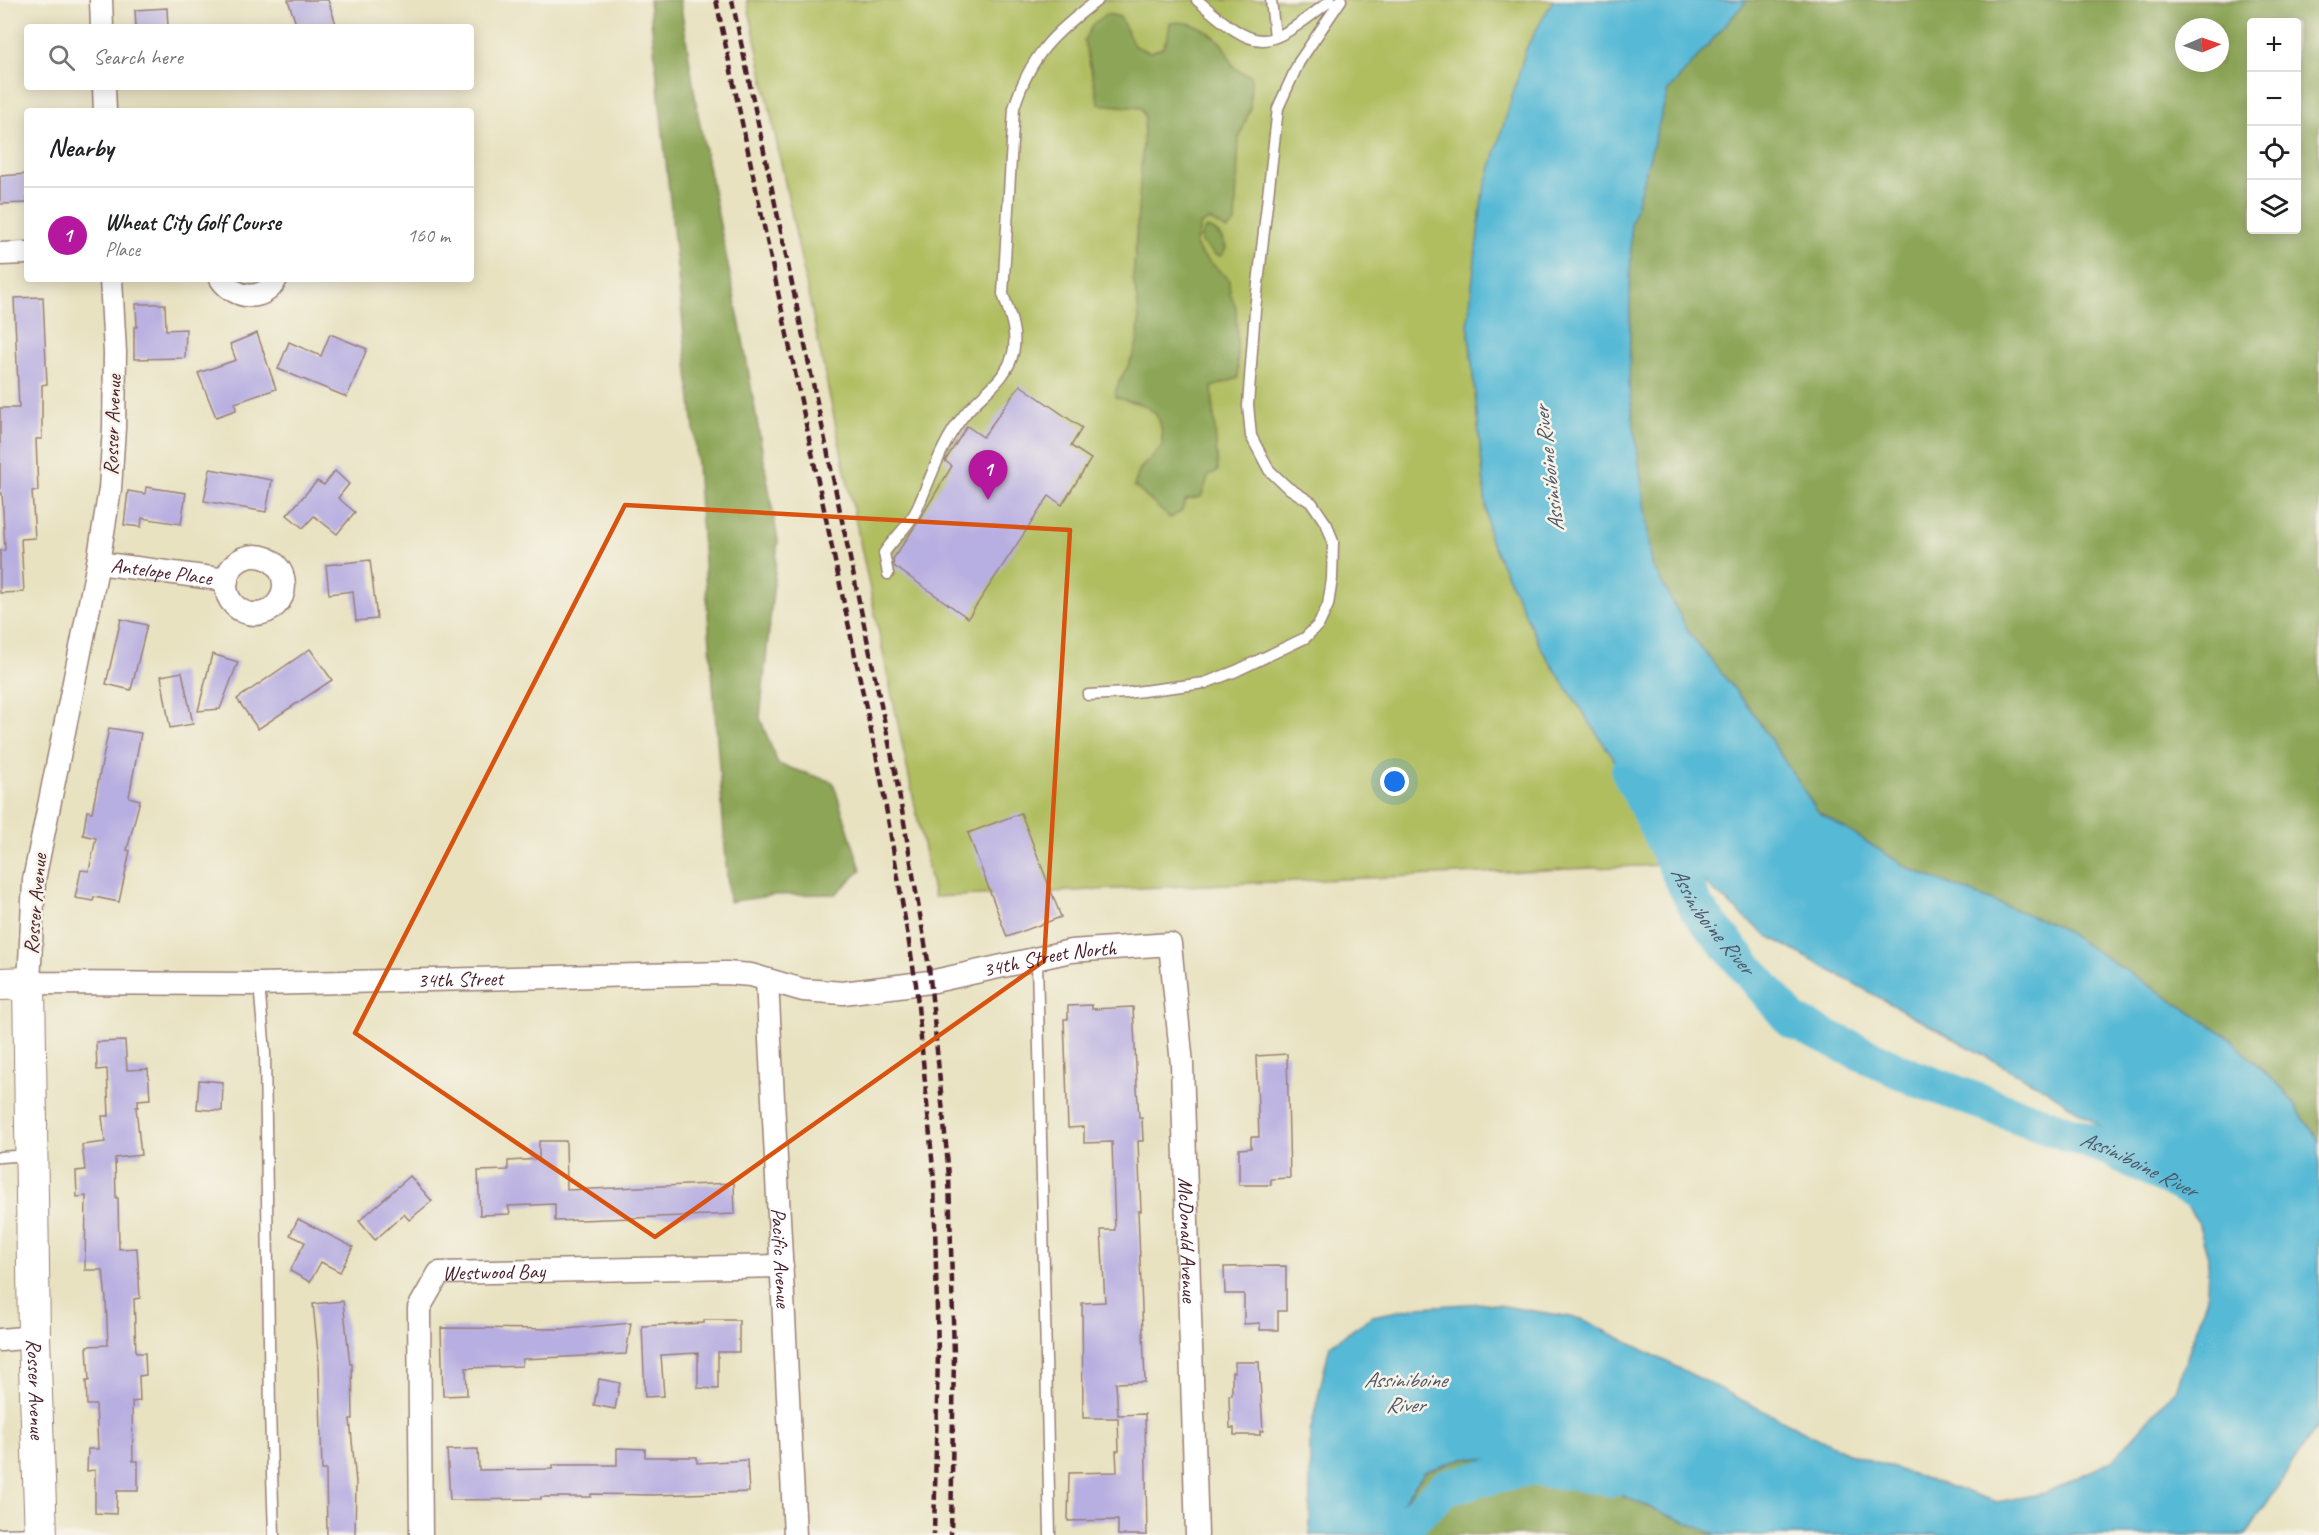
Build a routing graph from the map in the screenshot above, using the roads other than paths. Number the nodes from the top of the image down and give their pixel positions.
1 (101, 0) edge
2 (1098, 0) edge
3 (1197, 0) edge
4 (1271, 0) edge
5 (1331, 0) edge
6 (1341, 0) edge
7 (102, 24) edge
8 (1275, 37) junction
9 (104, 90) edge
10 (105, 108) edge
11 (24, 253) edge
12 (0, 254) edge
13 (111, 282) edge
14 (223, 282) edge
15 (274, 282) edge
16 (98, 563) junction
17 (888, 574) dead end
18 (227, 580) dead end
19 (1088, 695) dead end
20 (1170, 944) joint
21 (1037, 960) junction
22 (767, 980) junction
23 (15, 983) edge
24 (923, 983) joint
25 (260, 984) junction
26 (32, 1155) junction
27 (0, 1157) edge
28 (782, 1266) junction
29 (34, 1338) junction
30 (0, 1340) edge
31 (0, 1533) edge
32 (41, 1534) edge
33 (274, 1535) edge
34 (421, 1535) edge
35 (795, 1535) edge
36 (1050, 1535) edge
37 (1197, 1535) edge

1 - 7 street
2 - 17 lane
3 - 8 lane
4 - 8 lane
5 - 8 lane
6 - 19 lane
9 - 10 street
11 - 12 street
13 - 16 street, Rosser Avenue
14 - 15 street
16 - 18 street, Antelope Place
16 - 23 street, Rosser Avenue
20 - 21 street, 34th Street North
20 - 37 street, McDonald Avenue
21 - 24 street, 34th Street North
21 - 36 lane
22 - 24 street, 34th Street
22 - 25 street, 34th Street
22 - 28 street, Pacific Avenue
23 - 25 street, 34th Street
23 - 26 street, Rosser Avenue
25 - 33 lane
26 - 27 lane
26 - 29 street, Rosser Avenue
28 - 34 street, Westwood Bay
28 - 35 street, Pacific Avenue
29 - 30 street
29 - 32 street, Rosser Avenue
31 - 32 lane

